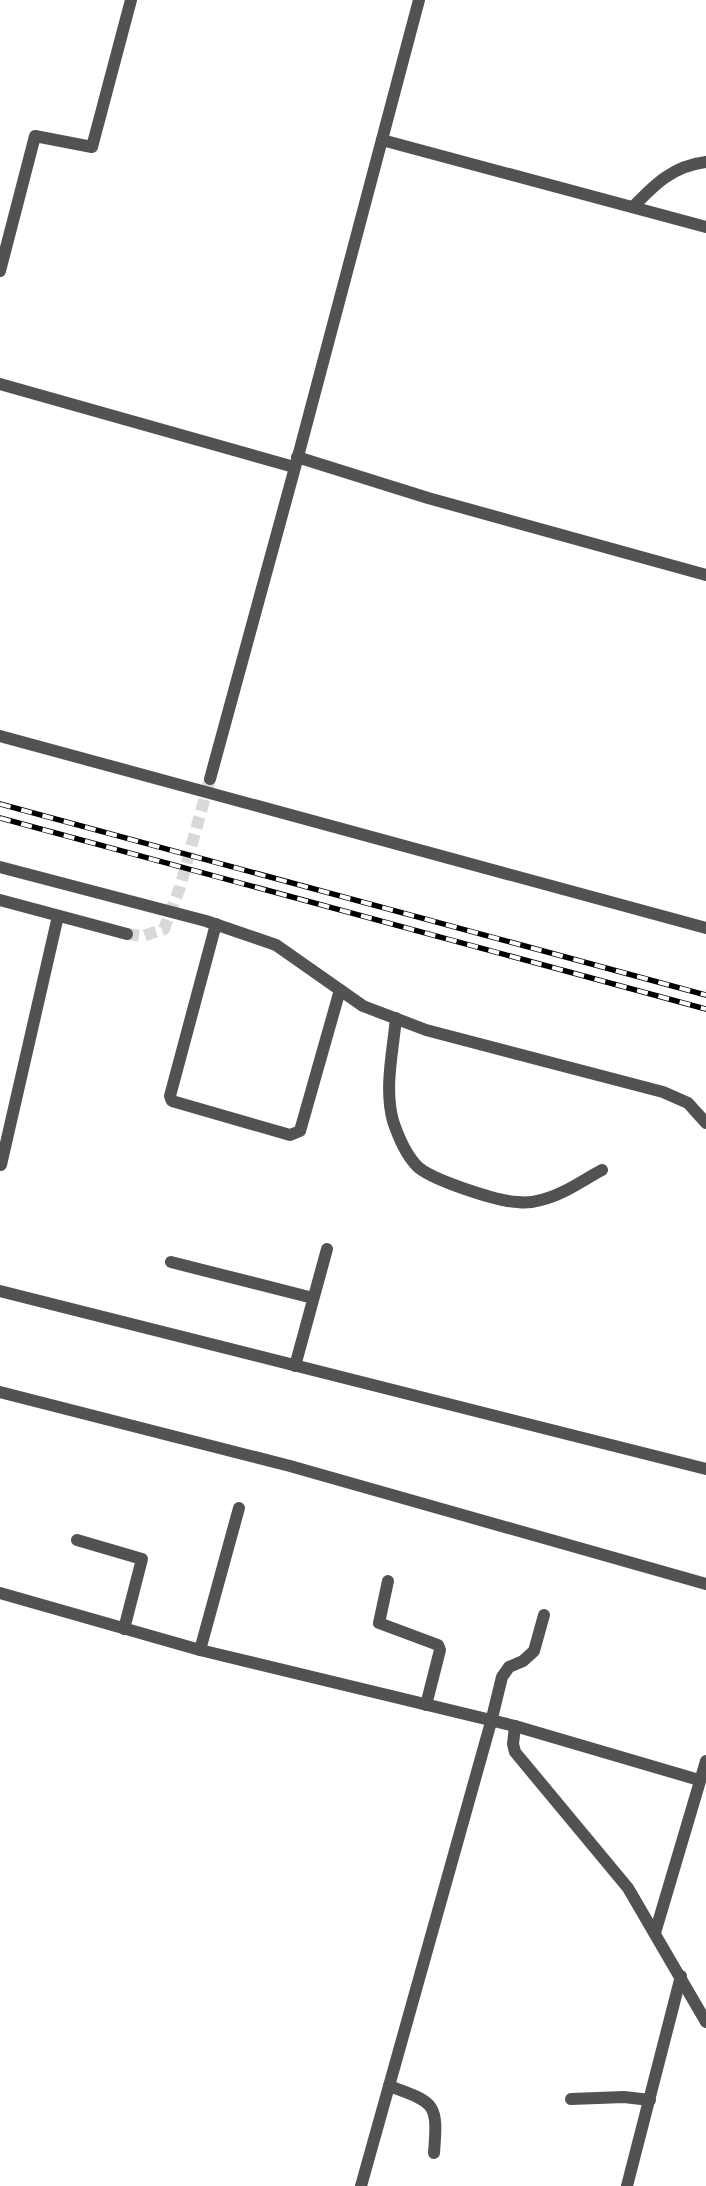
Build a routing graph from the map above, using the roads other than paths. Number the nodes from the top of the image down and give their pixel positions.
1 (131, 0) edge
2 (419, 0) edge
3 (382, 140) junction
4 (706, 162) edge
5 (633, 207) junction
6 (706, 227) edge
7 (0, 271) edge
8 (0, 384) edge
9 (296, 462) junction
10 (706, 575) edge
11 (0, 736) edge
12 (210, 779) tunnel mouth
13 (0, 867) edge
14 (0, 900) edge
15 (58, 916) junction
16 (216, 924) junction
17 (706, 928) edge
18 (127, 934) tunnel mouth
19 (340, 990) junction
20 (396, 1018) junction
21 (706, 1123) edge
22 (2, 1166) dead end
23 (602, 1170) dead end
24 (327, 1248) dead end
25 (172, 1262) dead end
26 (0, 1291) edge
27 (313, 1298) junction
28 (295, 1366) junction
29 (0, 1392) edge
30 (706, 1469) edge
31 (239, 1508) dead end
32 (77, 1540) dead end
33 (388, 1581) dead end
34 (706, 1584) edge
35 (0, 1593) edge
36 (544, 1615) dead end
37 (124, 1628) junction
38 (200, 1650) junction
39 (426, 1705) junction
40 (492, 1722) junction
41 (516, 1726) junction
42 (706, 1761) edge
43 (699, 1780) junction
44 (700, 1799) edge
45 (655, 1933) junction
46 (681, 1976) junction
47 (706, 2022) edge
48 (389, 2086) junction
49 (571, 2099) dead end
50 (650, 2100) junction
51 (434, 2153) dead end
52 (361, 2186) edge
53 (627, 2186) edge

1 - 7 street
2 - 3 street
3 - 5 street
3 - 9 street
4 - 5 street
5 - 6 street
8 - 9 street
9 - 10 street
9 - 12 street
11 - 17 street
13 - 16 street
14 - 15 street
15 - 18 street
15 - 22 street
16 - 19 street
16 - 19 street
19 - 20 street
20 - 21 street
20 - 23 street
24 - 27 street
25 - 27 street
26 - 28 street
27 - 28 street
28 - 30 street
29 - 34 street
31 - 38 street
32 - 37 street
33 - 39 street
35 - 37 street
36 - 40 street
37 - 38 street
38 - 39 street
39 - 40 street
40 - 41 street
40 - 48 street
41 - 43 street
41 - 45 street
42 - 43 street
43 - 44 street
44 - 45 street
45 - 46 street
46 - 47 street
46 - 50 street
48 - 51 street
48 - 52 street
49 - 50 street
50 - 53 street

